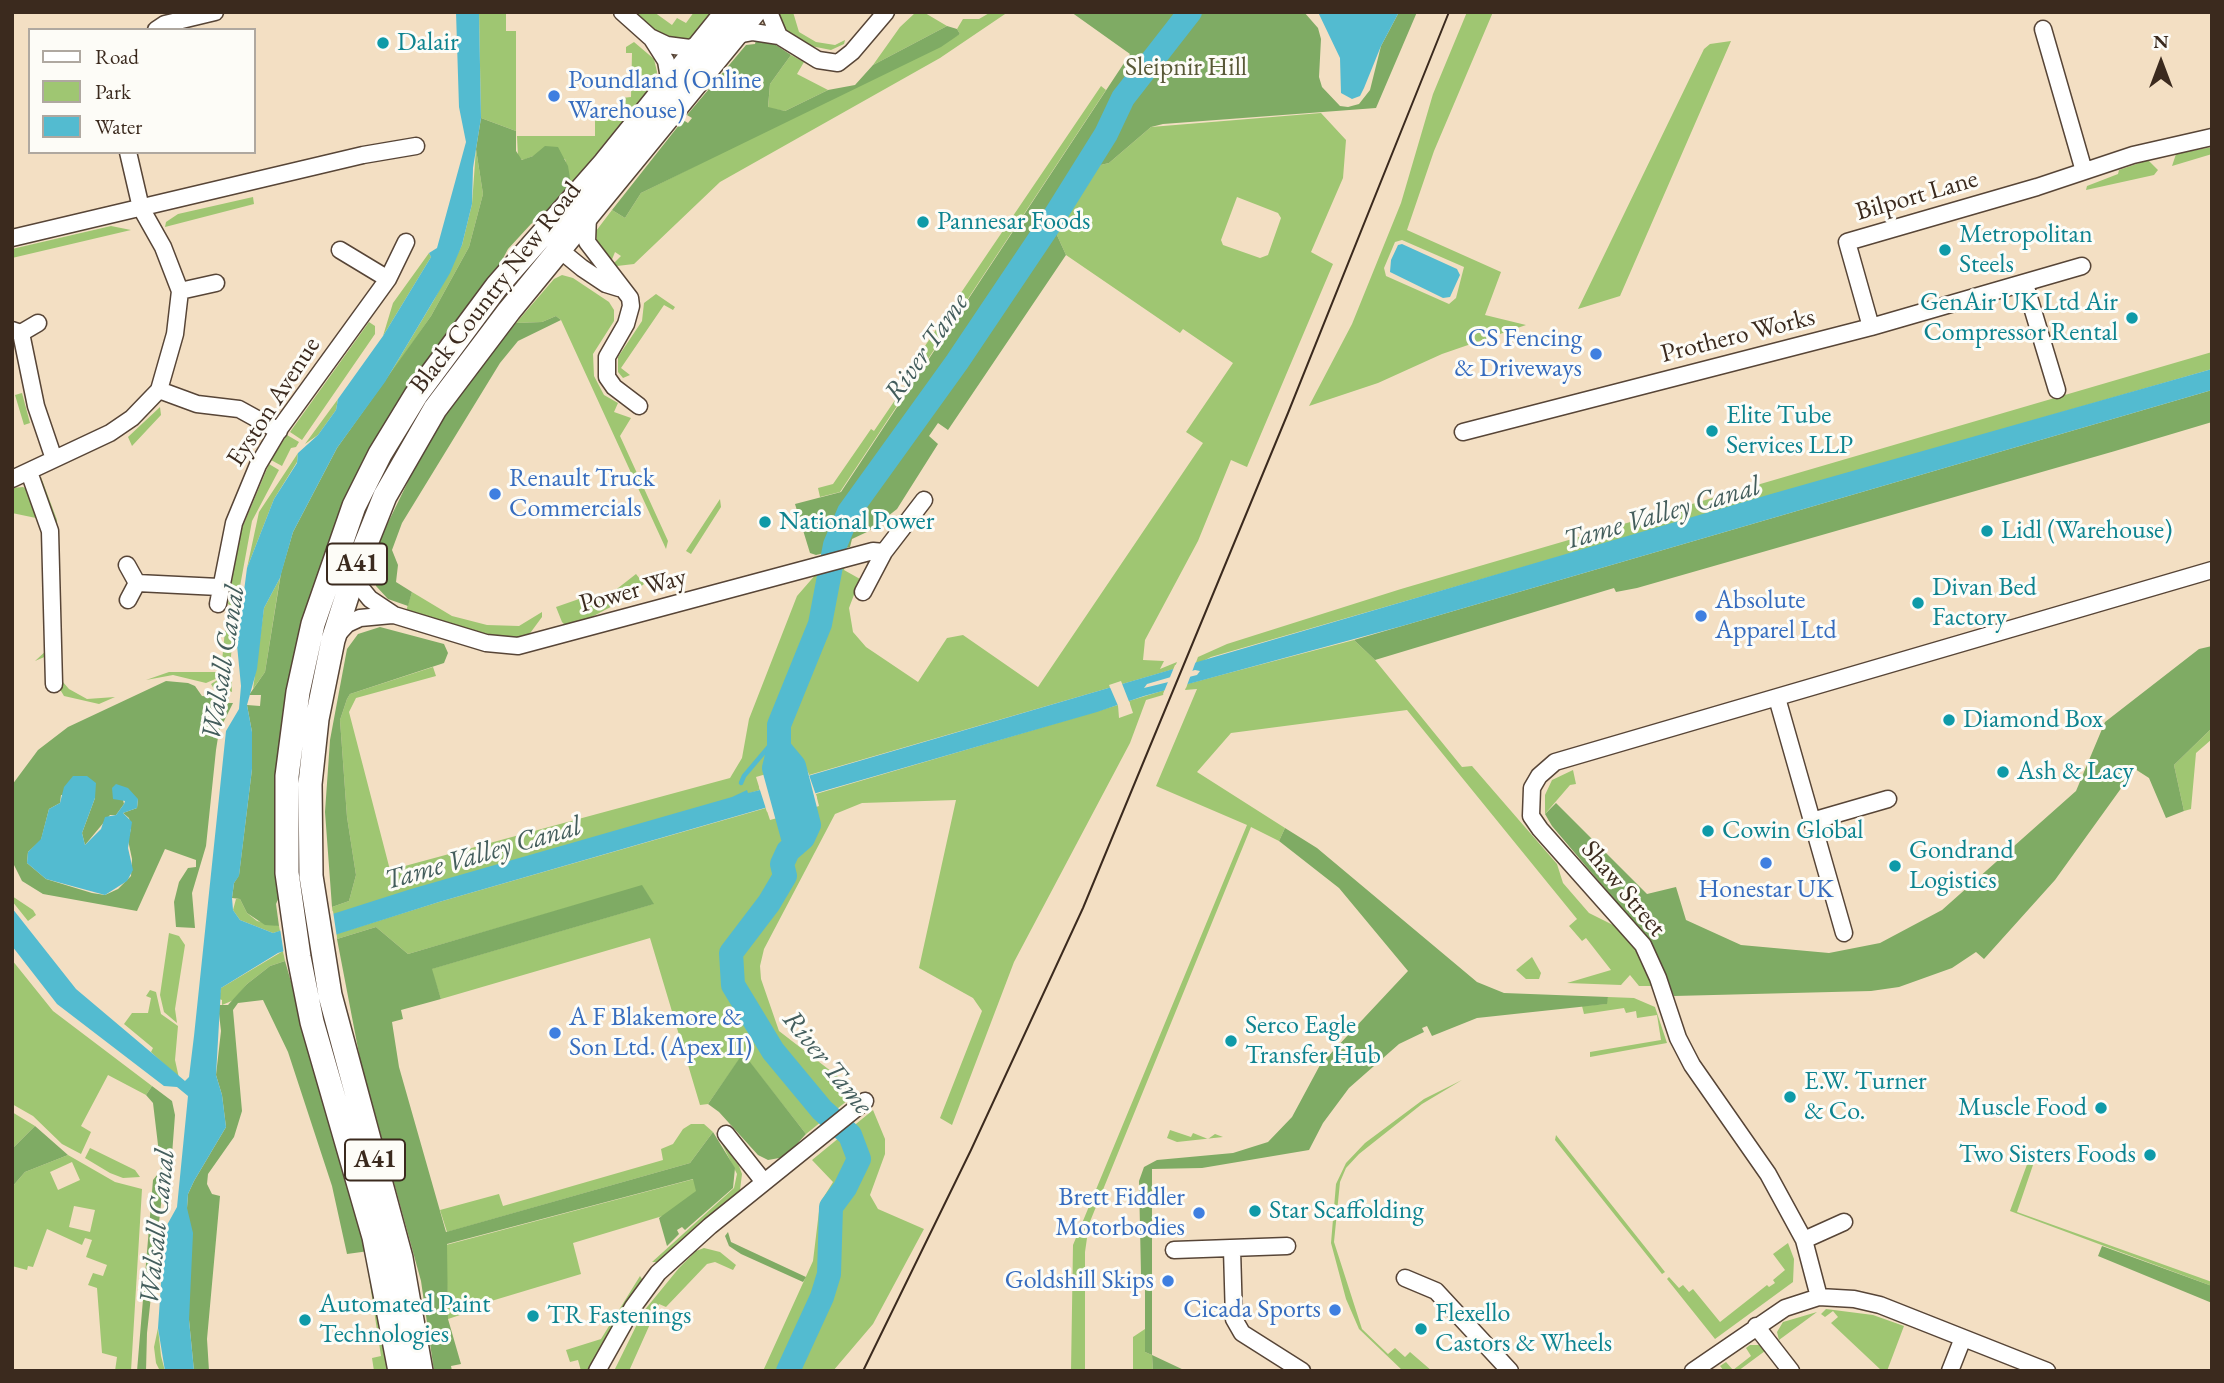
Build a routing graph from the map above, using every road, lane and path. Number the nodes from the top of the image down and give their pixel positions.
1 (215, 12) edge
2 (622, 12) edge
3 (727, 12) edge
4 (754, 12) edge
5 (769, 12) edge
6 (886, 12) edge
7 (159, 28) edge
8 (2043, 29) dead end
9 (737, 35) junction
10 (779, 36) junction
11 (650, 37) junction
12 (703, 42) junction
13 (670, 84) junction
14 (2212, 137) edge
15 (416, 146) dead end
16 (128, 154) edge
17 (2084, 171) junction
18 (575, 197) junction
19 (141, 208) junction
20 (589, 215) junction
21 (12, 238) edge
22 (406, 242) dead end
23 (340, 250) dead end
24 (560, 250) junction
25 (2082, 266) dead end
26 (582, 268) junction
27 (545, 269) junction
28 (388, 279) junction
29 (216, 283) dead end
30 (2025, 284) junction
31 (621, 289) junction
32 (180, 291) junction
33 (38, 323) dead end
34 (1871, 327) junction
35 (16, 331) edge
36 (159, 390) junction
37 (2057, 390) dead end
38 (639, 406) dead end
39 (279, 430) junction
40 (1463, 432) dead end
41 (54, 459) junction
42 (29, 472) junction
43 (12, 479) edge
44 (924, 500) dead end
45 (884, 552) junction
46 (127, 565) dead end
47 (2212, 570) edge
48 (355, 571) junction
49 (137, 583) junction
50 (219, 587) junction
51 (863, 592) dead end
52 (128, 600) dead end
53 (218, 604) dead end
54 (394, 615) junction
55 (332, 640) junction
56 (54, 684) dead end
57 (1777, 698) junction
58 (1888, 799) dead end
59 (1812, 821) junction
60 (1844, 933) dead end
61 (865, 1101) dead end
62 (726, 1135) dead end
63 (764, 1182) junction
64 (1844, 1222) dead end
65 (1804, 1240) junction
66 (1287, 1246) dead end
67 (1232, 1249) junction
68 (1174, 1250) dead end
69 (1405, 1279) dead end
70 (1819, 1297) junction
71 (1756, 1325) junction
72 (1963, 1338) junction
73 (400, 1371) edge
74 (421, 1371) edge
75 (597, 1371) edge
76 (1302, 1371) edge
77 (1510, 1371) edge
78 (1693, 1371) edge
79 (1791, 1371) edge
80 (1950, 1371) edge
81 (2047, 1371) edge

1 - 7 street
2 - 11 street
3 - 12 highway, Black Country New Road / A41
4 - 9 highway, Black Country New Road / A41
5 - 10 street
6 - 10 street
8 - 17 street
9 - 10 street
9 - 20 highway, Black Country New Road / A41
11 - 12 street
11 - 13 street
12 - 13 highway, Black Country New Road / A41
13 - 18 highway, Black Country New Road / A41
14 - 17 street, Bilport Lane
15 - 19 street
16 - 19 street
17 - 34 street, Bilport Lane
18 - 24 street
18 - 73 highway, Black Country New Road / A41
19 - 21 street
19 - 32 street
20 - 24 highway, Black Country New Road / A41
20 - 31 street
22 - 28 street, Eyston Avenue
23 - 28 street
24 - 26 street
24 - 27 highway, Black Country New Road / A41
25 - 30 street, Prothero Works
26 - 27 street
26 - 31 street
27 - 48 highway, Black Country New Road / A41
28 - 39 street, Eyston Avenue
29 - 32 street
30 - 34 street, Prothero Works
30 - 37 street
31 - 38 street
32 - 36 street
33 - 35 street
34 - 40 street, Prothero Works
35 - 41 street
36 - 39 street
36 - 41 street
39 - 50 street, Eyston Avenue
41 - 42 street
42 - 43 street
42 - 56 street
44 - 45 street
45 - 51 street
45 - 54 street, Power Way
46 - 49 street
47 - 57 street, Shaw Street
48 - 54 street, Power Way
48 - 55 highway, Black Country New Road / A41
49 - 50 street
49 - 52 street
50 - 53 street, Eyston Avenue
54 - 55 street, Power Way
55 - 74 highway, Black Country New Road / A41
57 - 59 street
57 - 65 street, Shaw Street
58 - 59 street
59 - 60 street
61 - 63 street
62 - 63 street
63 - 75 street
64 - 65 street
65 - 70 street, Shaw Street
66 - 67 street
67 - 68 street
67 - 76 street
69 - 77 street
70 - 71 street
70 - 72 street
71 - 78 street
71 - 79 street
72 - 80 street
72 - 81 street

